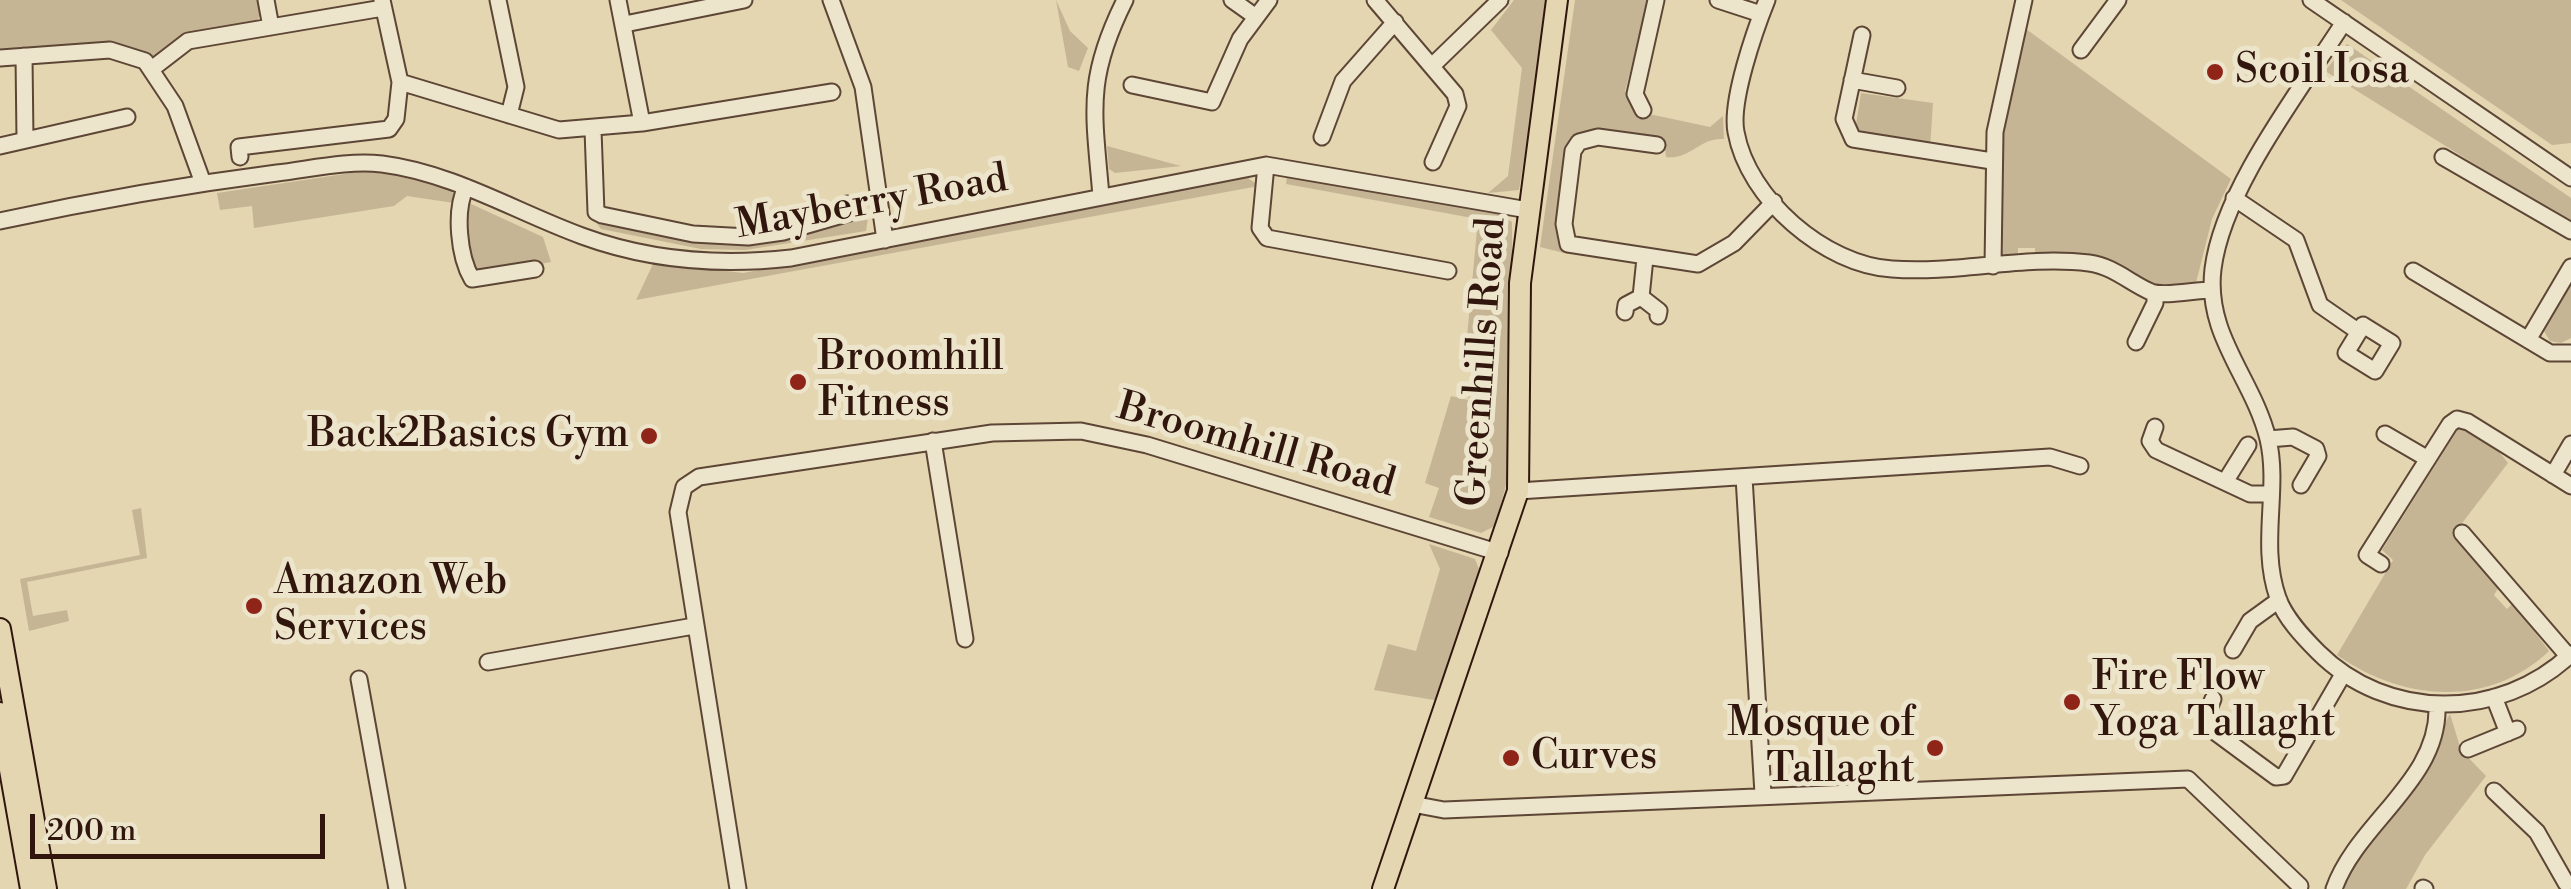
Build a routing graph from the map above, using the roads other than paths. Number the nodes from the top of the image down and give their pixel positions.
1 (266, 0) edge
2 (498, 0) edge
3 (618, 0) edge
4 (744, 0) edge
5 (832, 0) edge
6 (1125, 0) edge
7 (1232, 0) edge
8 (1270, 0) edge
9 (1375, 0) edge
10 (1500, 0) edge
11 (1557, 0) edge
12 (1656, 0) edge
13 (1718, 0) edge
14 (2024, 0) edge
15 (2118, 0) edge
16 (2311, 0) edge
17 (383, 4) edge
18 (1764, 7) edge
19 (1256, 16) junction
20 (1395, 22) junction
21 (2344, 22) junction
22 (625, 24) junction
23 (271, 27) junction
24 (1862, 35) dead end
25 (2081, 50) dead end
26 (24, 56) junction
27 (0, 58) edge
28 (1434, 64) junction
29 (153, 68) junction
30 (1852, 80) junction
31 (400, 82) junction
32 (1132, 85) dead end
33 (1897, 88) dead end
34 (832, 92) dead end
35 (1643, 110) dead end
36 (509, 116) junction
37 (127, 118) dead end
38 (642, 124) junction
39 (593, 130) junction
40 (1322, 136) dead end
41 (25, 140) junction
42 (1657, 145) dead end
43 (0, 146) edge
44 (240, 157) dead end
45 (2443, 157) dead end
46 (1992, 161) junction
47 (1433, 162) dead end
48 (1266, 165) junction
49 (2571, 178) edge
50 (203, 183) junction
51 (466, 187) junction
52 (1101, 196) junction
53 (2234, 198) junction
54 (1774, 202) junction
55 (847, 204) dead end
56 (1528, 210) junction
57 (0, 221) edge
58 (2571, 231) edge
59 (886, 240) junction
60 (1645, 258) junction
61 (1994, 266) junction
62 (2571, 267) edge
63 (535, 269) dead end
64 (1448, 271) dead end
65 (2413, 271) dead end
66 (2211, 290) junction
67 (2154, 294) junction
68 (1640, 297) junction
69 (1625, 312) dead end
70 (1658, 316) dead end
71 (2359, 332) dead end
72 (2528, 340) junction
73 (2136, 342) dead end
74 (2571, 353) edge
75 (2155, 427) dead end
76 (2384, 434) dead end
77 (933, 440) junction
78 (2268, 440) junction
79 (2571, 444) edge
80 (2246, 449) dead end
81 (2428, 459) junction
82 (2080, 466) dead end
83 (2553, 476) junction
84 (1744, 477) junction
85 (2226, 482) junction
86 (2301, 485) dead end
87 (2571, 486) edge
88 (1518, 490) junction
89 (2268, 494) junction
90 (2462, 533) dead end
91 (1500, 553) junction
92 (2381, 564) dead end
93 (2278, 600) junction
94 (694, 626) junction
95 (0, 629) edge
96 (965, 638) dead end
97 (2233, 650) dead end
98 (2570, 655) edge
99 (488, 662) dead end
100 (2342, 676) junction
101 (359, 679) dead end
102 (2494, 696) junction
103 (2213, 699) dead end
104 (2438, 706) junction
105 (6, 728) edge
106 (2468, 748) dead end
107 (2494, 791) dead end
108 (1764, 794) junction
109 (1412, 804) junction
110 (2563, 884) edge
111 (2300, 886) dead end
112 (31, 889) edge
113 (46, 889) edge
114 (397, 889) edge
115 (738, 889) edge
116 (1384, 889) edge
117 (2334, 889) edge

1 - 23 street
2 - 36 street
3 - 22 street
4 - 22 street
5 - 59 street
6 - 52 street
7 - 19 street
8 - 19 street
9 - 20 street
10 - 28 street
11 - 56 main road, Greenhills Road
12 - 35 street
13 - 18 street
14 - 46 street
15 - 25 street
16 - 21 street
17 - 23 street
17 - 31 street
18 - 54 street
19 - 32 street
20 - 28 street
20 - 40 street
21 - 49 street
21 - 53 street
22 - 38 street
23 - 29 street
24 - 30 street
26 - 27 street
26 - 29 street
26 - 41 street
28 - 47 street
29 - 50 street
30 - 33 street
30 - 46 street
31 - 36 street
31 - 44 street
34 - 38 street
36 - 39 street
37 - 41 street
38 - 39 street
39 - 55 street
41 - 43 street
42 - 60 street
45 - 58 street
46 - 61 street
48 - 52 street, Mayberry Road
48 - 56 street, Mayberry Road
48 - 64 street
50 - 51 street, Mayberry Road
50 - 57 street, Mayberry Road
51 - 59 street, Mayberry Road
51 - 63 street
52 - 59 street, Mayberry Road
53 - 66 street
53 - 71 street
54 - 60 street
54 - 61 street
56 - 88 main road, Greenhills Road
60 - 68 street
61 - 67 street
62 - 72 street
65 - 72 street
66 - 67 street
66 - 78 street
67 - 73 street
68 - 69 street
68 - 70 street
72 - 74 street
75 - 85 street
76 - 81 street
77 - 91 street, Broomhill Road
77 - 94 street, Broomhill Road
77 - 96 street
78 - 86 street
78 - 89 street
79 - 83 street
80 - 85 street
81 - 83 street
81 - 92 street
82 - 84 street
83 - 87 street
84 - 88 street
84 - 108 street
85 - 89 street
88 - 91 main road, Greenhills Road
89 - 93 street
90 - 98 street
91 - 109 main road, Greenhills Road
93 - 97 street
93 - 100 street
94 - 99 street
94 - 115 street, Broomhill Road
95 - 105 main road
98 - 102 street
100 - 103 street
100 - 104 street
101 - 114 street
102 - 104 street
102 - 106 street
104 - 117 street
105 - 112 main road
105 - 113 main road
107 - 110 street
108 - 109 street
108 - 111 street
109 - 116 main road, Greenhills Road

